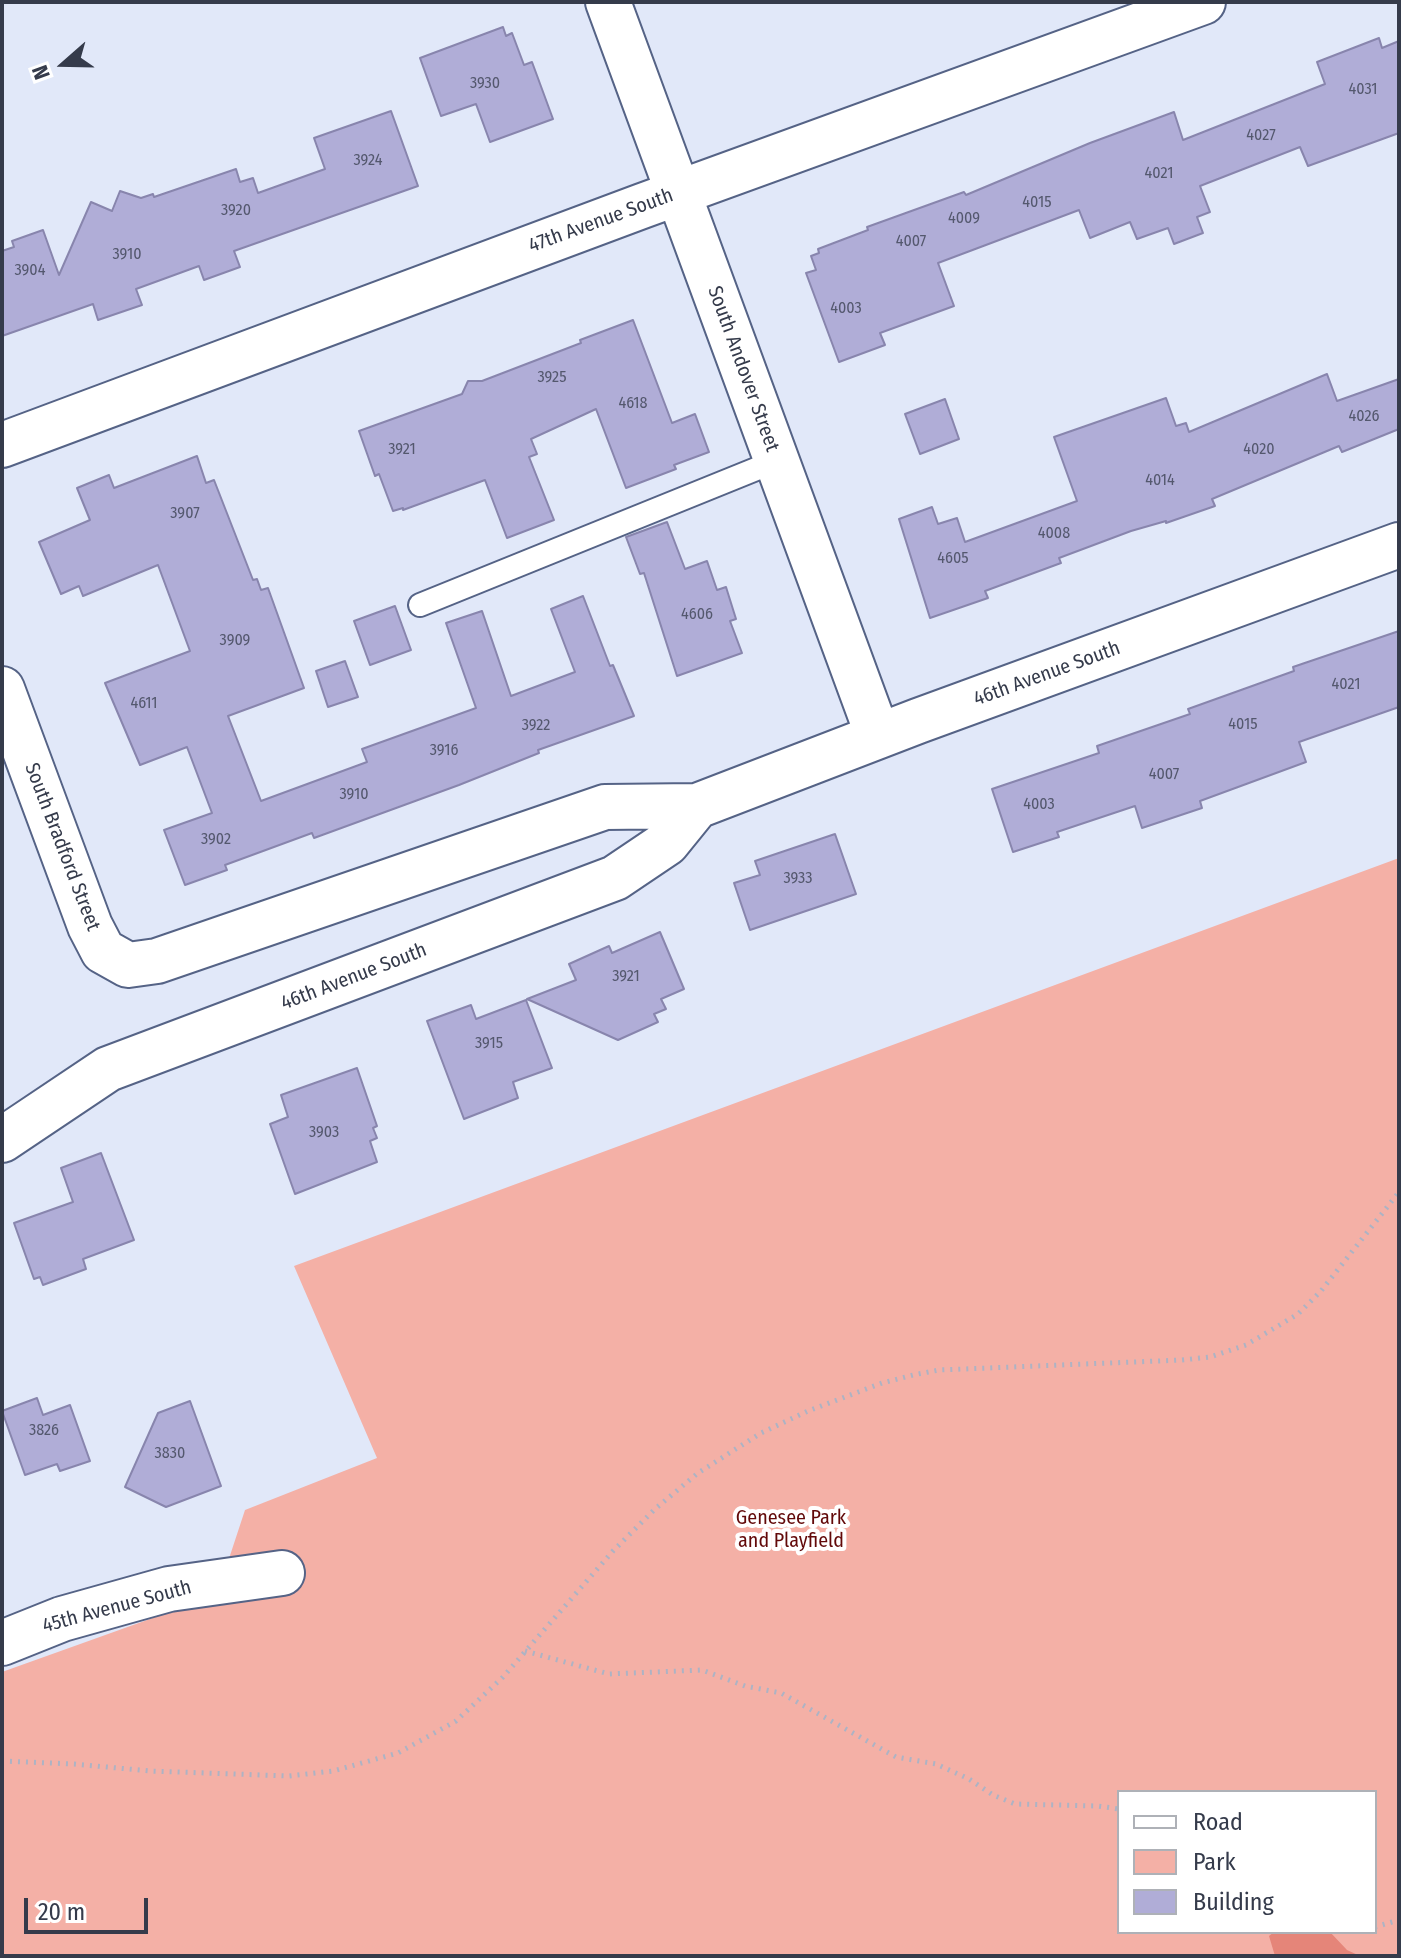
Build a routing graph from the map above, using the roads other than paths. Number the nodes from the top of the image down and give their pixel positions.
1 (608, 2) edge
2 (1203, 2) edge
3 (678, 193) junction
4 (2, 445) edge
5 (776, 461) junction
6 (1399, 545) edge
7 (420, 605) dead end
8 (2, 689) edge
9 (878, 736) junction
10 (697, 806) junction
11 (157, 961) joint
12 (2, 1140) edge
13 (282, 1573) dead end
14 (2, 1643) edge

1 - 3 street, South Andover Street
2 - 3 street, 47th Avenue South
3 - 4 street, 47th Avenue South
3 - 5 street, South Andover Street
5 - 7 lane
5 - 9 street, South Andover Street
6 - 9 street, 46th Avenue South
8 - 11 street, South Bradford Street
9 - 10 street, 46th Avenue South
10 - 11 street, 46th Avenue South
10 - 12 street, 46th Avenue South
13 - 14 street, 45th Avenue South

